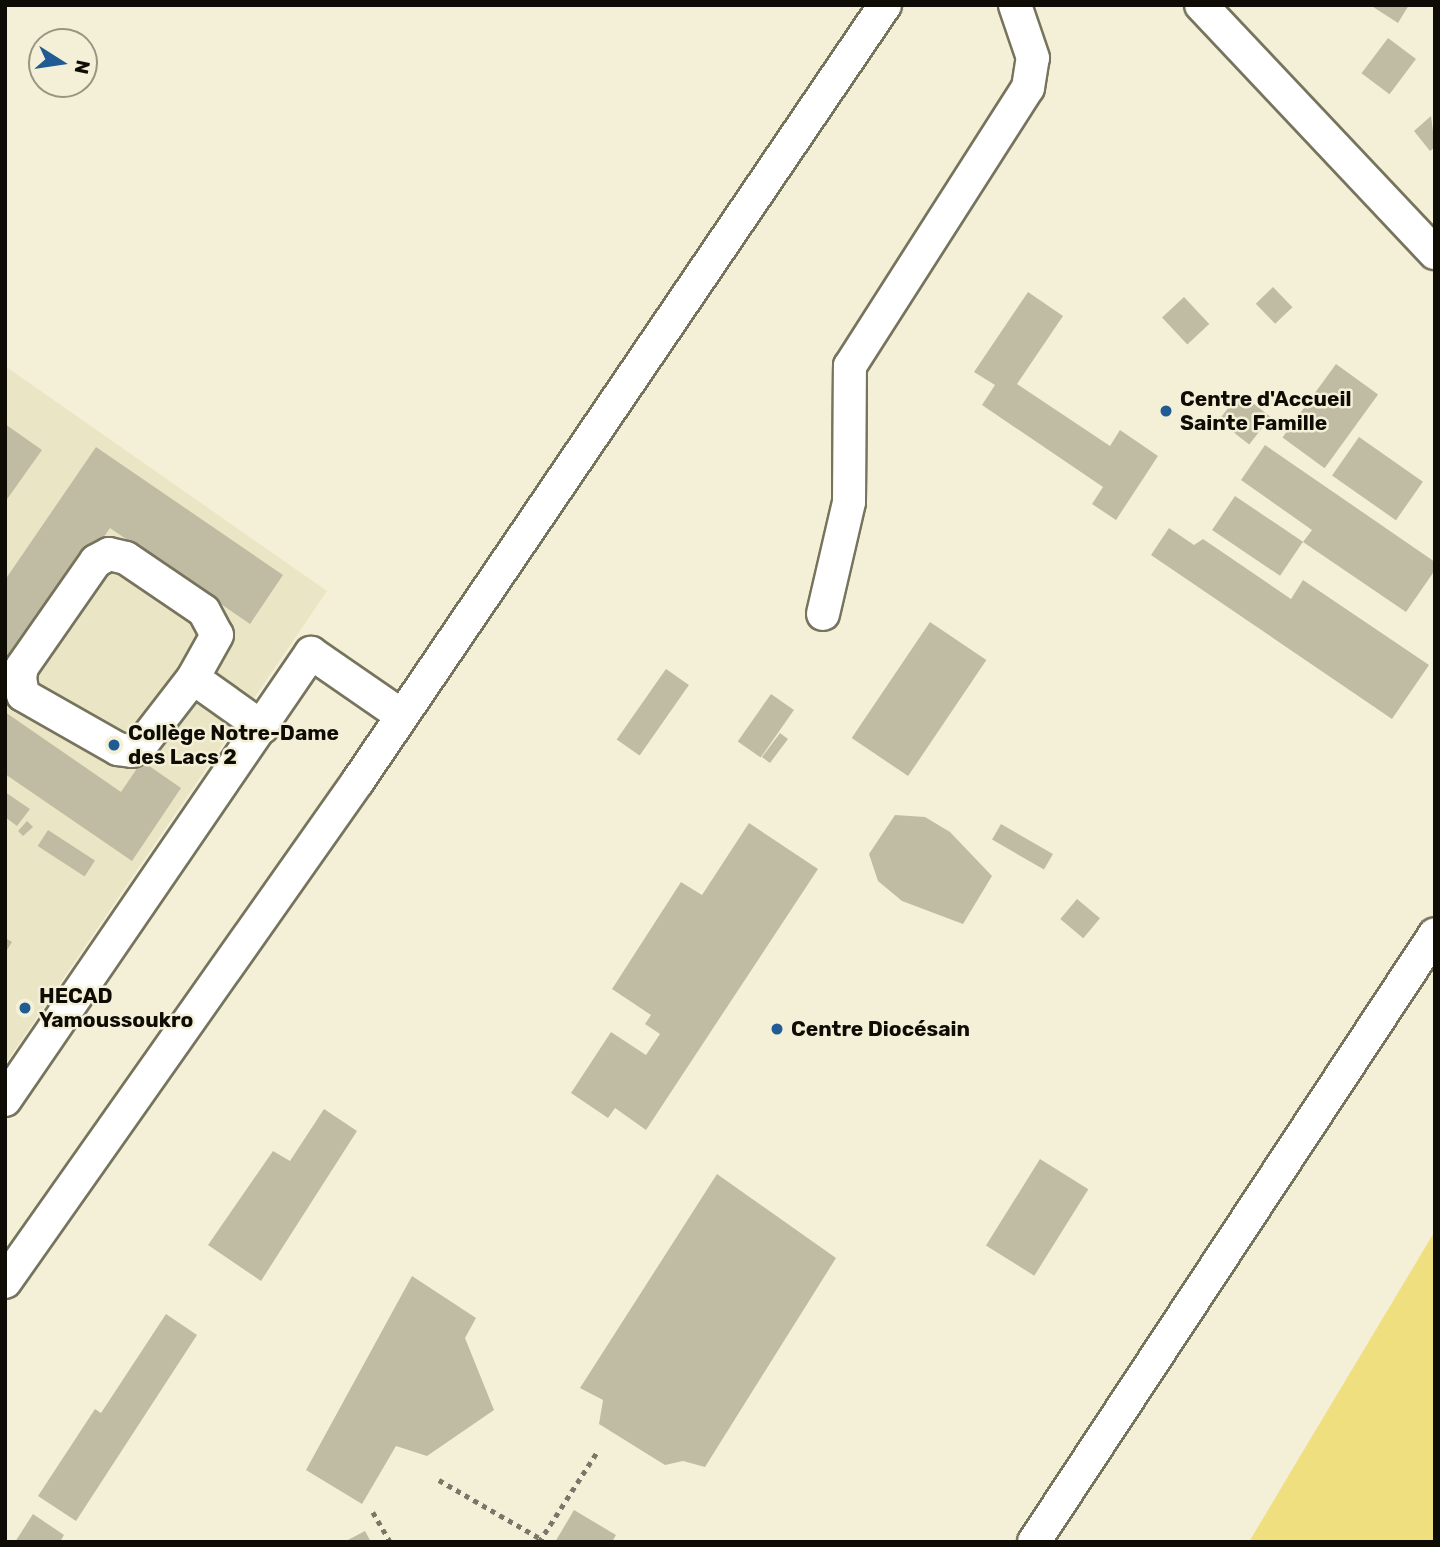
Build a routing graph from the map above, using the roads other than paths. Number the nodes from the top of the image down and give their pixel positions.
1 (885, 5) edge
2 (1015, 5) edge
3 (1201, 5) edge
4 (1435, 253) edge
5 (823, 614) dead end
6 (193, 678) junction
7 (401, 715) junction
8 (262, 727) junction
9 (1435, 934) edge
10 (5, 1100) edge
11 (5, 1282) edge
12 (1034, 1542) edge

1 - 7 street
2 - 5 street
3 - 4 street
6 - 6 street
6 - 8 street
7 - 8 street
7 - 11 street
8 - 10 street
9 - 12 street

